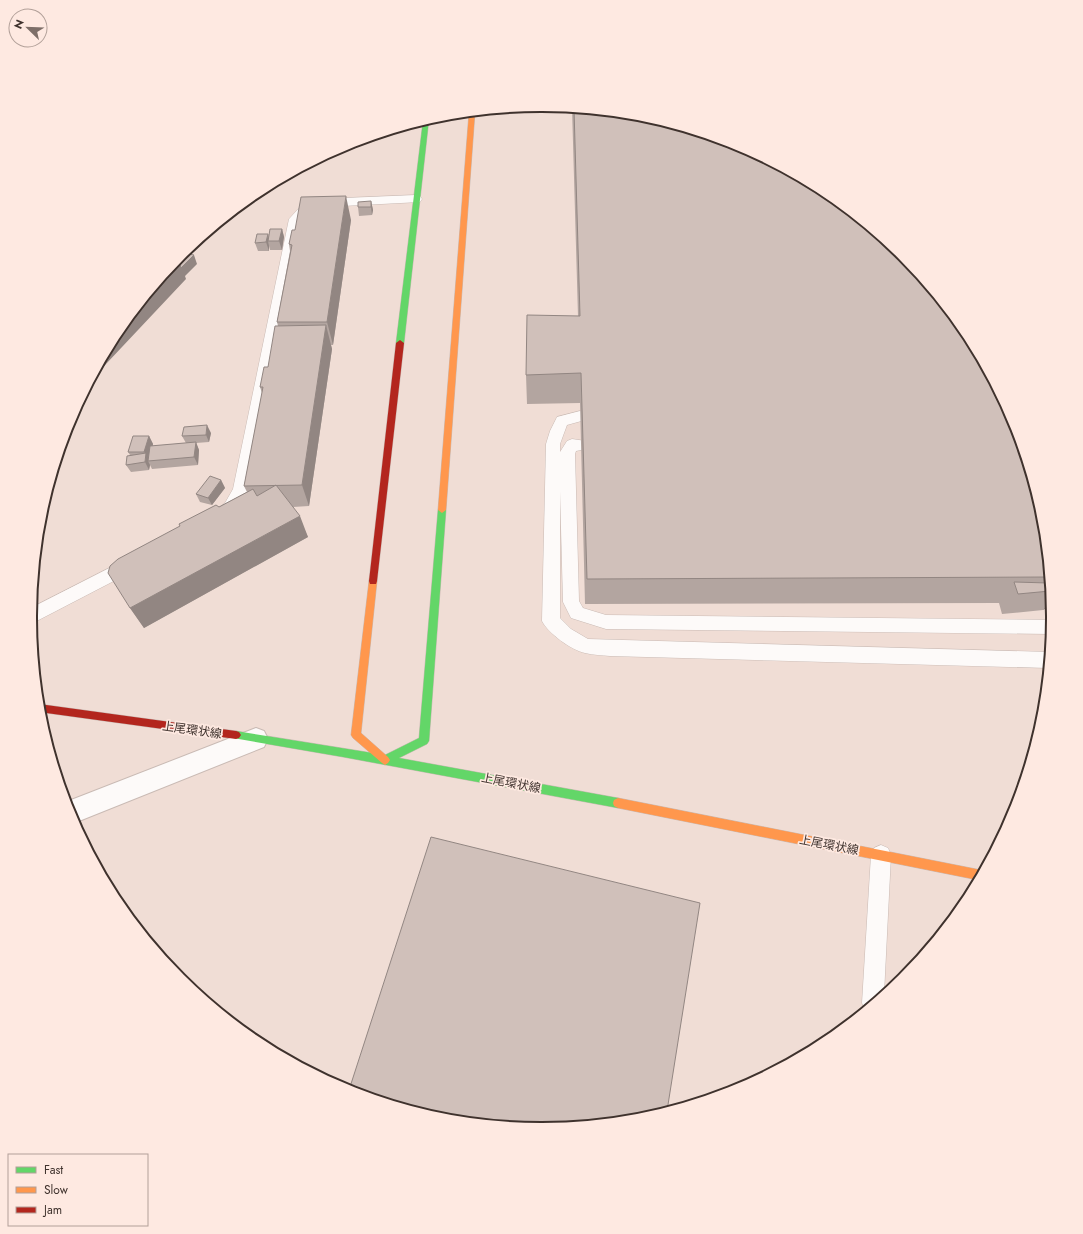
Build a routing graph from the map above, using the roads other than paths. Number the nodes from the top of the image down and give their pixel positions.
1 (472, 118) edge
2 (425, 126) edge
3 (416, 199) junction
4 (580, 416) edge
5 (581, 445) edge
6 (207, 524) edge
7 (143, 558) edge
8 (37, 613) edge
9 (1046, 627) edge
10 (1044, 660) edge
11 (46, 709) edge
12 (256, 739) junction
13 (385, 760) junction
14 (75, 811) edge
15 (881, 855) junction
16 (975, 874) edge
17 (873, 997) edge

1 - 13 street
2 - 3 street
3 - 6 lane
3 - 13 street
4 - 10 lane
5 - 9 lane
7 - 8 lane
11 - 12 street, 上尾環状線
12 - 13 street, 上尾環状線
12 - 14 street
13 - 15 street, 上尾環状線
15 - 16 street, 上尾環状線
15 - 17 lane

